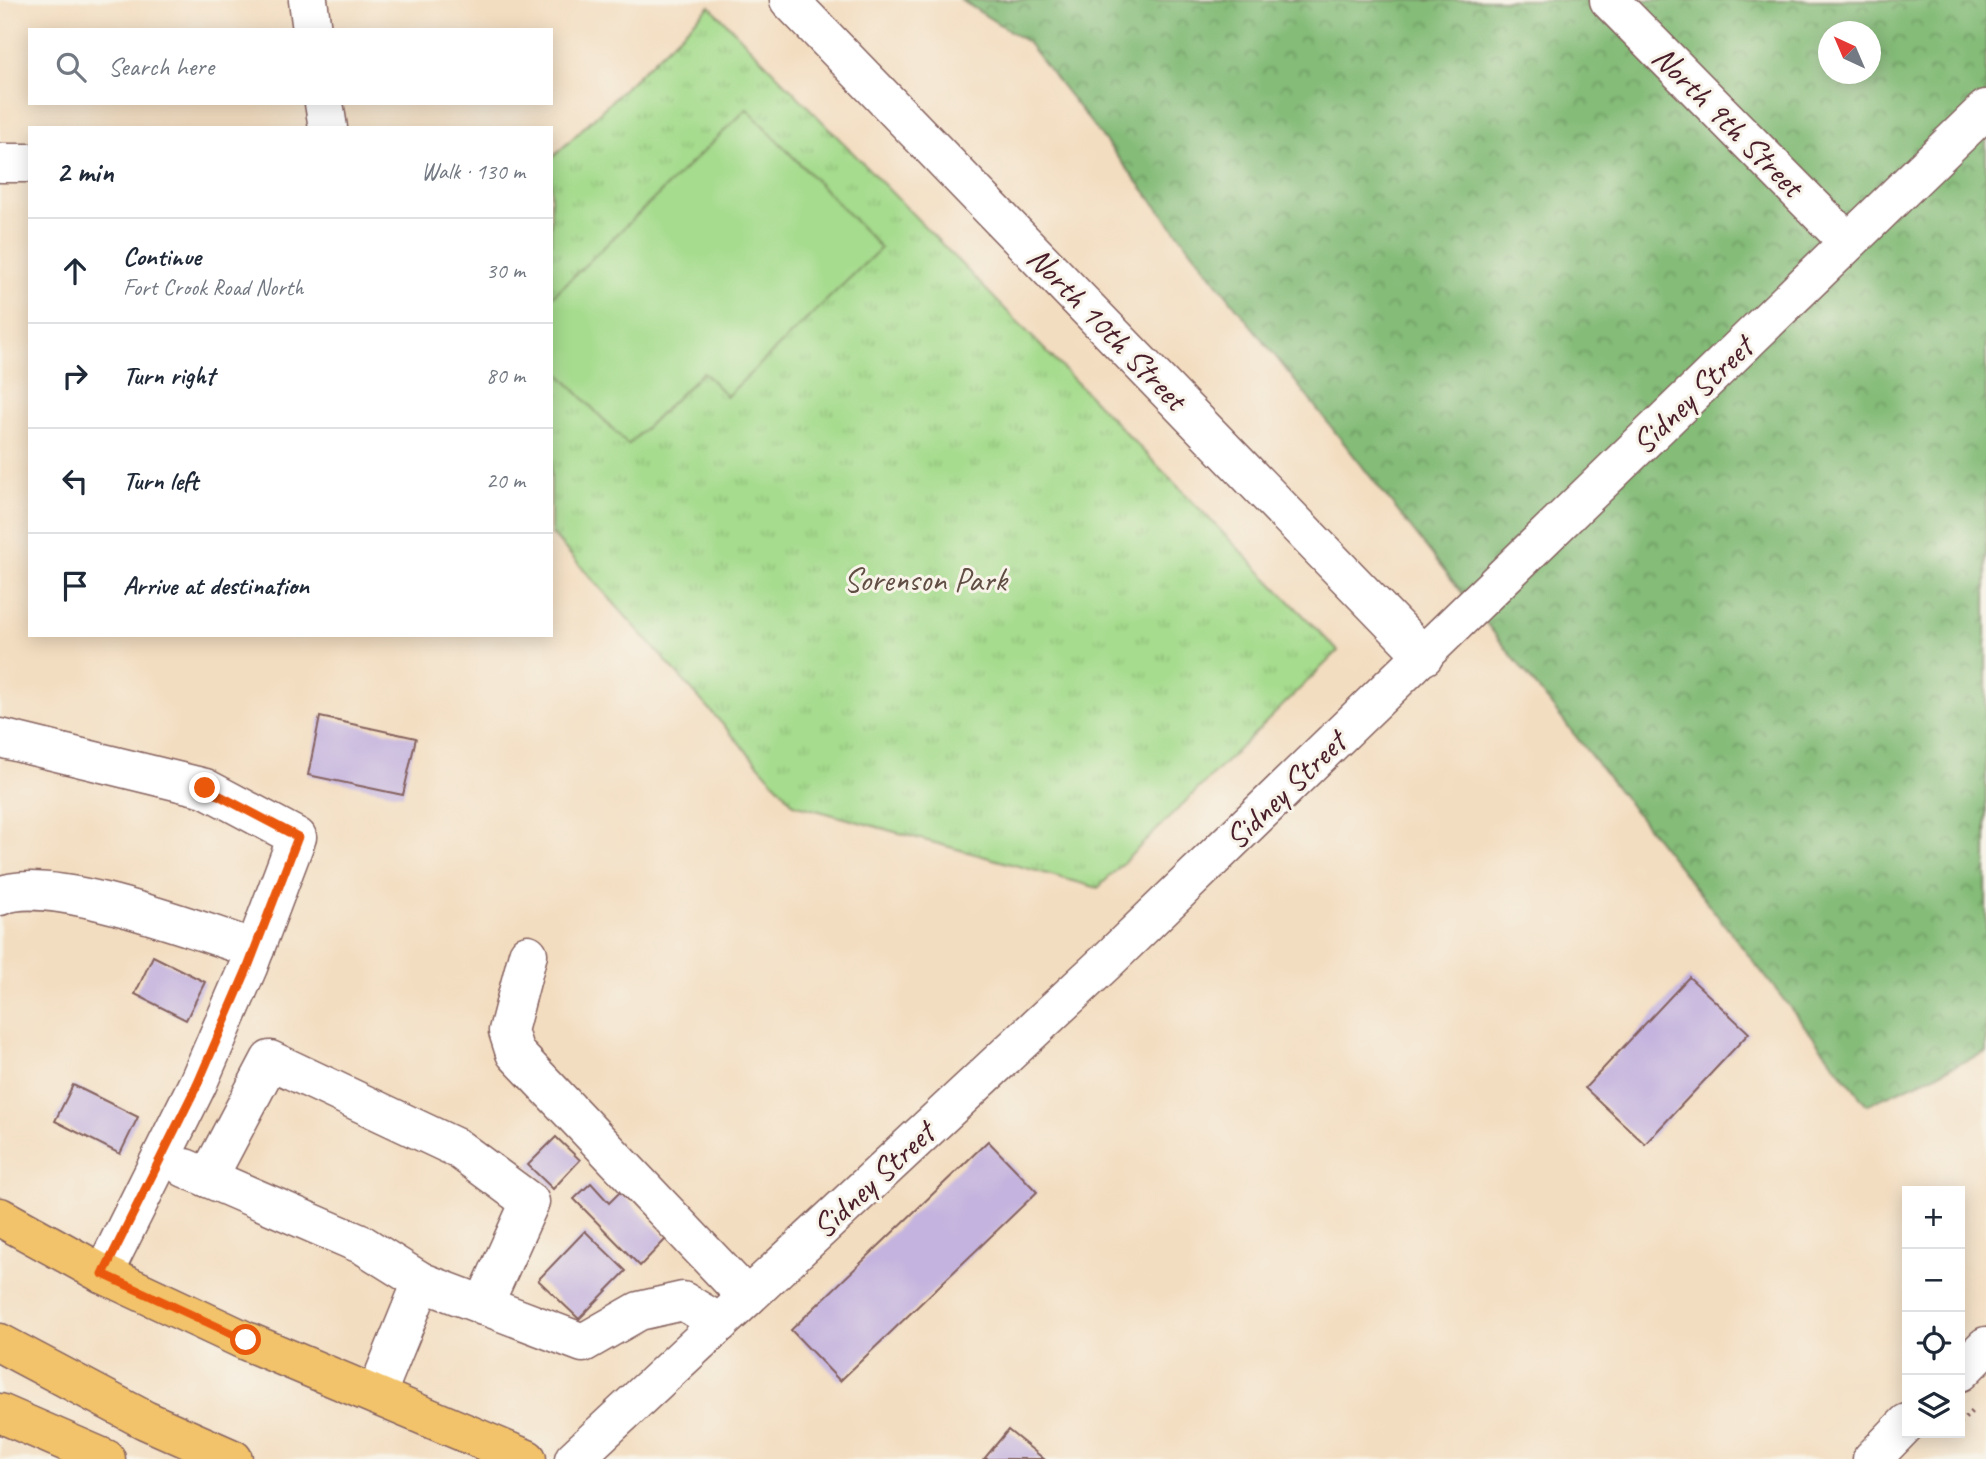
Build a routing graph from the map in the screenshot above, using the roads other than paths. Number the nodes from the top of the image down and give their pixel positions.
1 (307, 0) edge
2 (789, 0) edge
3 (1609, 0) edge
4 (312, 28) edge
5 (324, 105) edge
6 (1986, 109) edge
7 (328, 126) edge
8 (0, 163) edge
9 (28, 163) edge
10 (1848, 243) junction
11 (1424, 656) junction
12 (0, 738) edge
13 (0, 896) edge
14 (255, 949) junction
15 (528, 954) dead end
16 (161, 1157) junction
17 (208, 1178) junction
18 (0, 1217) edge
19 (103, 1274) junction
20 (422, 1282) junction
21 (483, 1306) junction
22 (734, 1310) junction
23 (0, 1343) edge
24 (1986, 1346) edge
25 (1965, 1367) edge
26 (376, 1395) junction
27 (0, 1413) edge
28 (1902, 1428) edge
29 (106, 1459) edge
30 (233, 1459) edge
31 (527, 1459) edge
32 (573, 1459) edge
33 (1871, 1459) edge

1 - 4 street
2 - 11 street, North 10th Street
3 - 10 street, North 9th Street
5 - 7 street
6 - 10 street, Sidney Street
8 - 9 street
10 - 11 street, Sidney Street
11 - 22 street, Sidney Street
12 - 14 street
13 - 14 street
14 - 16 street
15 - 22 street
16 - 17 street
16 - 19 street
17 - 20 street
17 - 21 street
18 - 19 main road
19 - 26 main road
20 - 21 street
20 - 26 street
21 - 22 street
22 - 32 street, Sidney Street
23 - 30 main road
24 - 25 street
26 - 31 main road
27 - 29 main road
28 - 33 street

